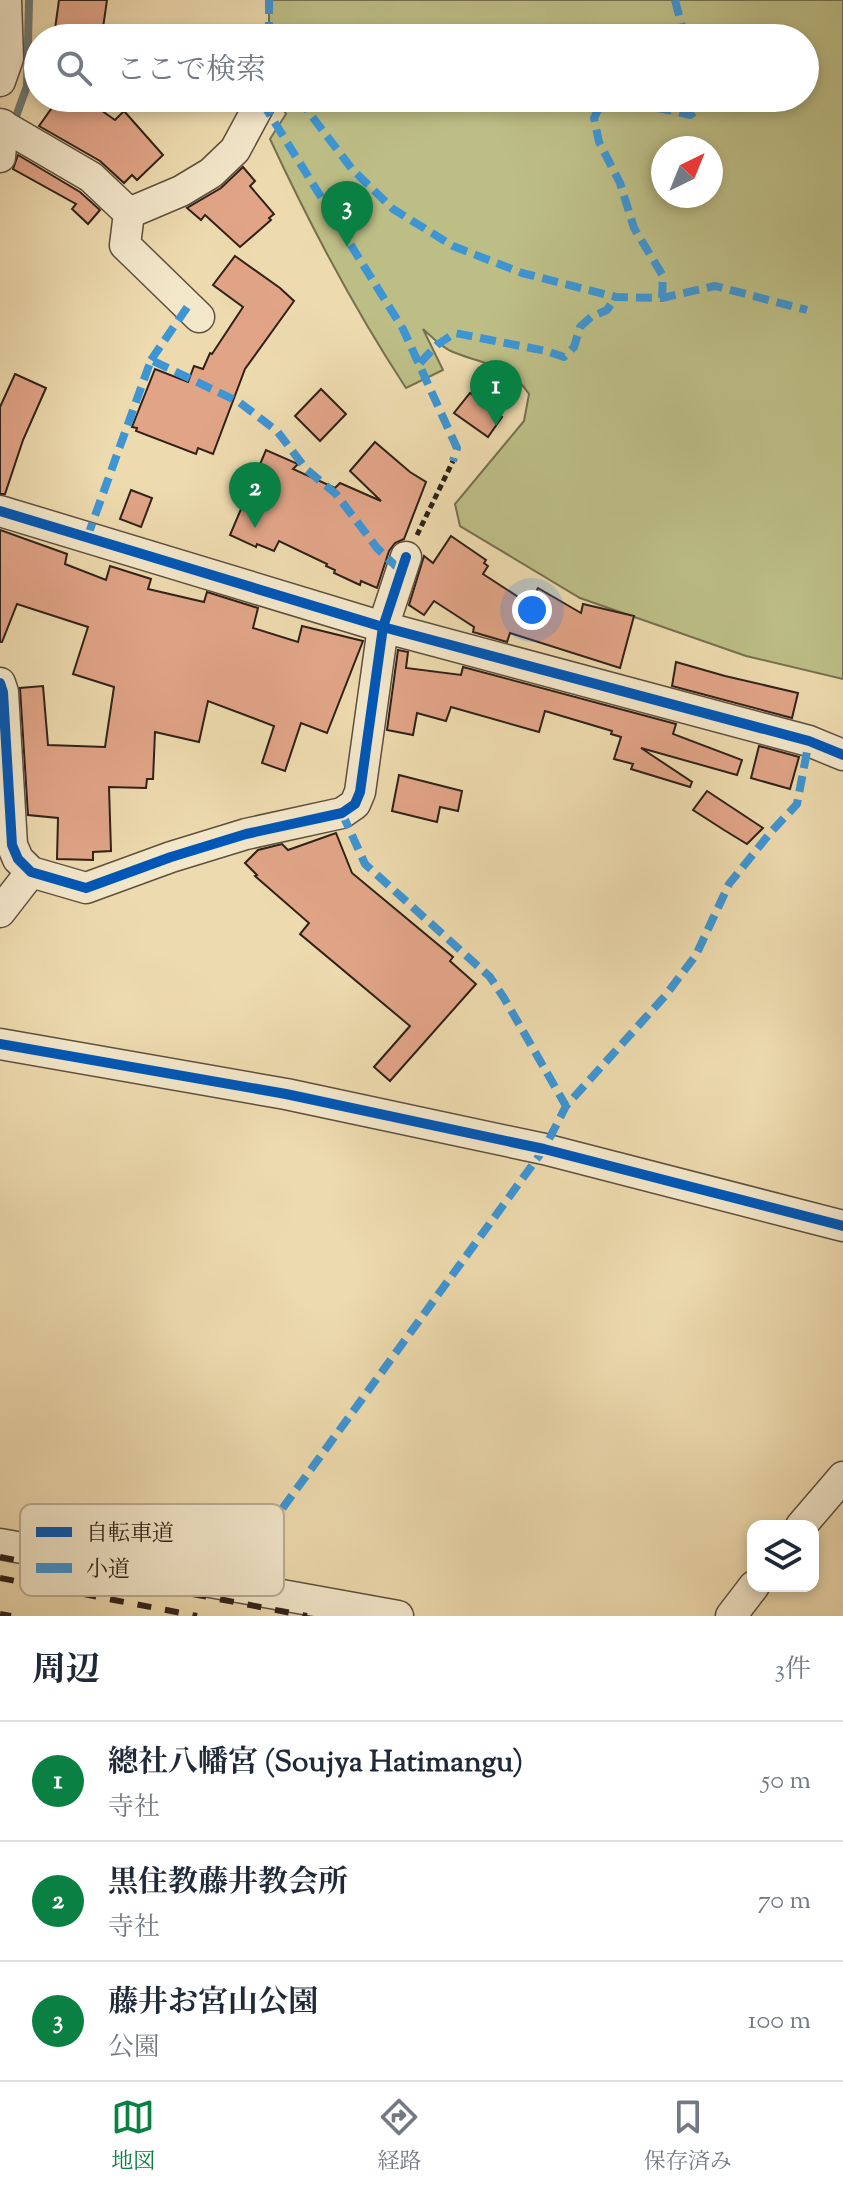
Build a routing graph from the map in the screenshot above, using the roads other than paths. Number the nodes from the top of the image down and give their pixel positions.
1 (6, 0) edge
2 (0, 81) edge
3 (255, 112) edge
4 (1, 124) edge
5 (0, 157) edge
6 (129, 213) junction
7 (199, 317) dead end
8 (0, 511) edge
9 (406, 557) road end
10 (383, 627) junction
11 (0, 683) edge
12 (843, 755) edge
13 (31, 872) junction
14 (0, 912) edge
15 (0, 1044) edge
16 (843, 1226) edge
17 (843, 1477) edge
18 (806, 1520) edge
19 (0, 1544) edge
20 (20, 1548) edge
21 (749, 1592) edge
22 (284, 1595) edge
23 (398, 1616) edge
24 (731, 1616) edge

1 - 2 street
3 - 6 street
4 - 5 street
4 - 6 street
6 - 7 street
8 - 10 street
9 - 10 street
10 - 12 street
10 - 13 street
11 - 13 street
13 - 14 street
15 - 16 street
17 - 18 street
19 - 20 street
21 - 24 street
22 - 23 street

